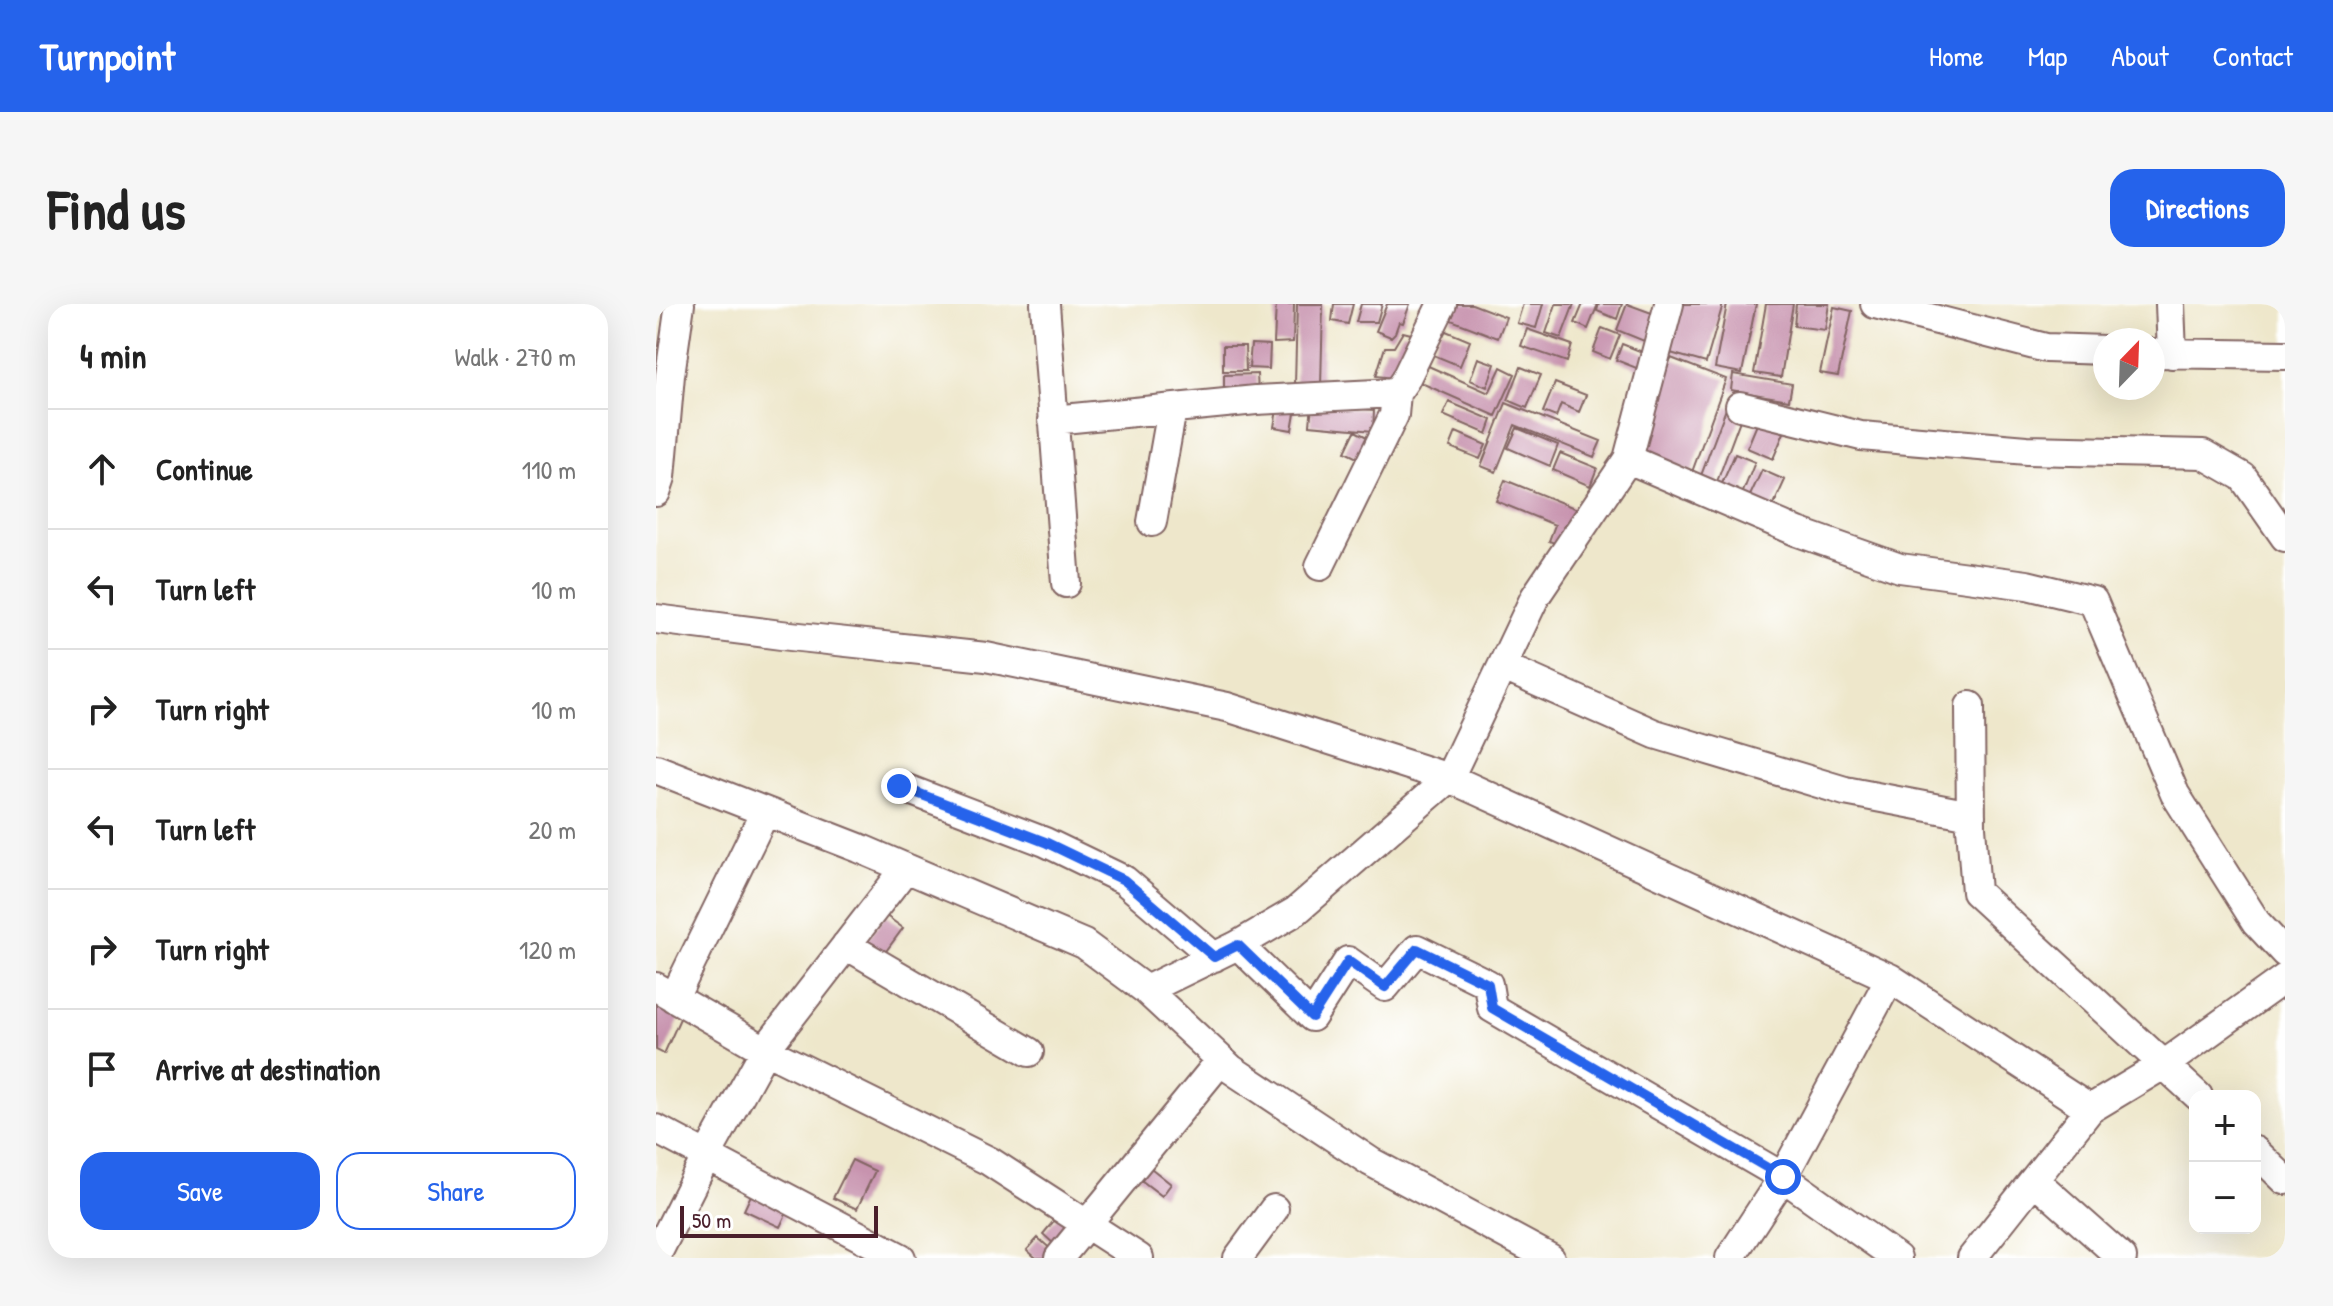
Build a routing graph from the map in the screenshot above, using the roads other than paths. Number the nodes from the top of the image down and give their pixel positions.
1 (680, 304) edge
2 (1045, 304) edge
3 (1442, 304) edge
4 (1669, 304) edge
5 (1875, 304) edge
6 (2170, 304) edge
7 (2165, 335) edge
8 (2093, 350) edge
9 (2165, 353) edge
10 (2285, 355) edge
11 (663, 374) edge
12 (1396, 393) junction
13 (1740, 406) dead end
14 (1172, 409) junction
15 (1053, 420) junction
16 (1628, 459) junction
17 (656, 492) edge
18 (1152, 522) dead end
19 (2285, 537) edge
20 (1320, 566) dead end
21 (1066, 583) dead end
22 (656, 619) edge
23 (1504, 667) junction
24 (1970, 706) dead end
25 (656, 769) edge
26 (1449, 778) junction
27 (899, 786) dead end
28 (765, 812) junction
29 (1971, 815) junction
30 (906, 868) junction
31 (846, 945) junction
32 (1226, 951) junction
33 (2285, 953) edge
34 (1890, 978) junction
35 (2285, 978) edge
36 (1146, 990) junction
37 (665, 993) edge
38 (765, 1050) junction
39 (1029, 1052) dead end
40 (1221, 1060) junction
41 (2165, 1064) junction
42 (2192, 1090) edge
43 (2090, 1109) junction
44 (656, 1129) edge
45 (707, 1155) junction
46 (2261, 1157) edge
47 (1783, 1177) junction
48 (2034, 1180) junction
49 (2285, 1180) edge
50 (1274, 1209) dead end
51 (1087, 1223) junction
52 (656, 1256) edge
53 (901, 1258) edge
54 (1059, 1258) edge
55 (1139, 1258) edge
56 (1238, 1258) edge
57 (1550, 1258) edge
58 (1730, 1258) edge
59 (1897, 1258) edge
60 (1972, 1258) edge
61 (2122, 1258) edge

1 - 11 street
2 - 15 street
3 - 12 street
4 - 16 street
5 - 8 street
6 - 7 street
9 - 10 street
11 - 17 street
12 - 14 street
12 - 20 street
13 - 19 street
14 - 15 street
14 - 18 street
15 - 21 street
16 - 23 street
16 - 33 street
22 - 26 street
23 - 26 street
23 - 29 street
24 - 29 street
25 - 28 street
26 - 32 street
26 - 34 street
27 - 32 street
28 - 30 street
28 - 37 street
29 - 41 street
30 - 31 street
30 - 36 street
31 - 38 street
31 - 39 street
32 - 36 street
32 - 47 street
34 - 43 street
34 - 47 street
35 - 41 street
36 - 40 street
37 - 38 street
38 - 45 street
38 - 51 street
40 - 51 street
40 - 57 street
41 - 42 street
41 - 43 street
43 - 48 street
44 - 45 street
45 - 52 street
45 - 53 street
46 - 49 street
47 - 58 street
47 - 59 street
48 - 60 street
48 - 61 street
50 - 56 street
51 - 54 street
51 - 55 street

